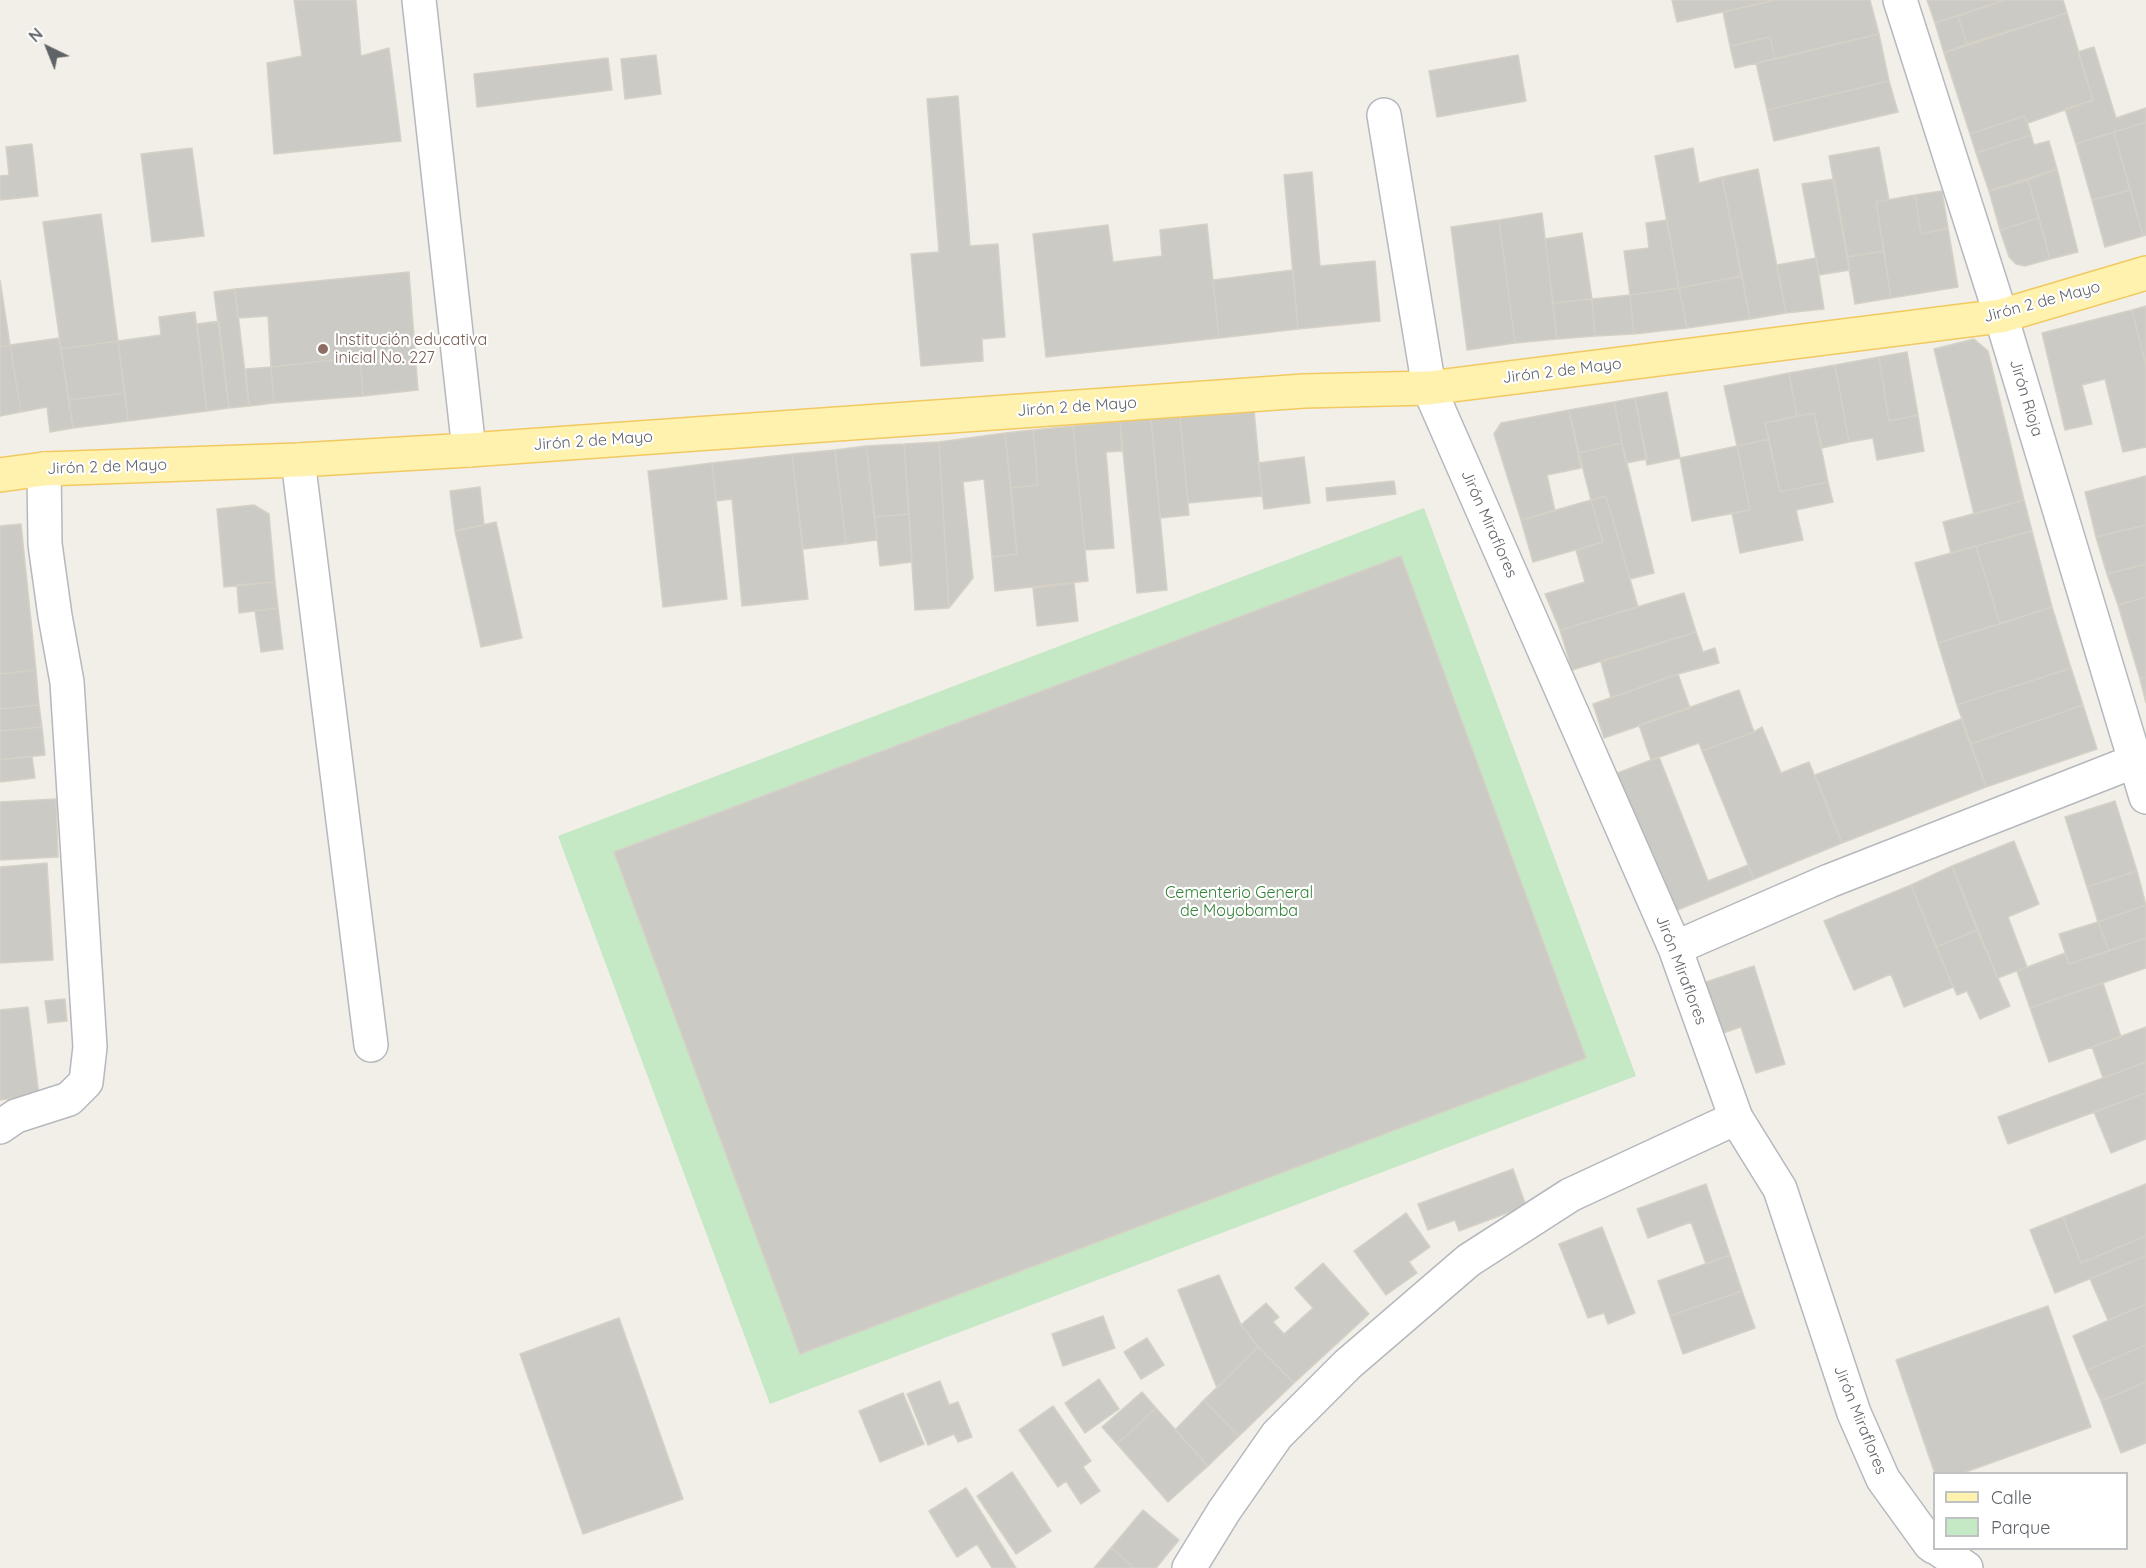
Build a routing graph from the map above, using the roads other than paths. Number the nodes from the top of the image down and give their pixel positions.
1 (419, 0) edge
2 (1900, 0) edge
3 (1384, 115) dead end
4 (2146, 273) edge
5 (2001, 316) junction
6 (1429, 388) junction
7 (468, 450) junction
8 (298, 460) junction
9 (45, 469) junction
10 (0, 475) edge
11 (2135, 761) junction
12 (2146, 796) edge
13 (1675, 948) junction
14 (370, 1045) dead end
15 (1736, 1118) junction
16 (0, 1127) edge
17 (1933, 1546) edge
18 (1939, 1550) edge
19 (1190, 1568) edge
20 (1966, 1568) edge

1 - 7 street
2 - 5 street, Jirón Rioja
3 - 6 street, Jirón Miraflores
4 - 5 main road, Jirón 2 de Mayo
5 - 6 main road, Jirón 2 de Mayo
5 - 11 street, Jirón Rioja
6 - 7 main road, Jirón 2 de Mayo
6 - 13 street, Jirón Miraflores
7 - 8 main road, Jirón 2 de Mayo
8 - 9 main road, Jirón 2 de Mayo
8 - 14 street
9 - 10 main road, Jirón 2 de Mayo
9 - 16 street
11 - 12 street, Jirón Rioja
11 - 13 street
13 - 15 street, Jirón Miraflores
15 - 17 street, Jirón Miraflores
15 - 19 street
18 - 20 street, Jirón Miraflores

